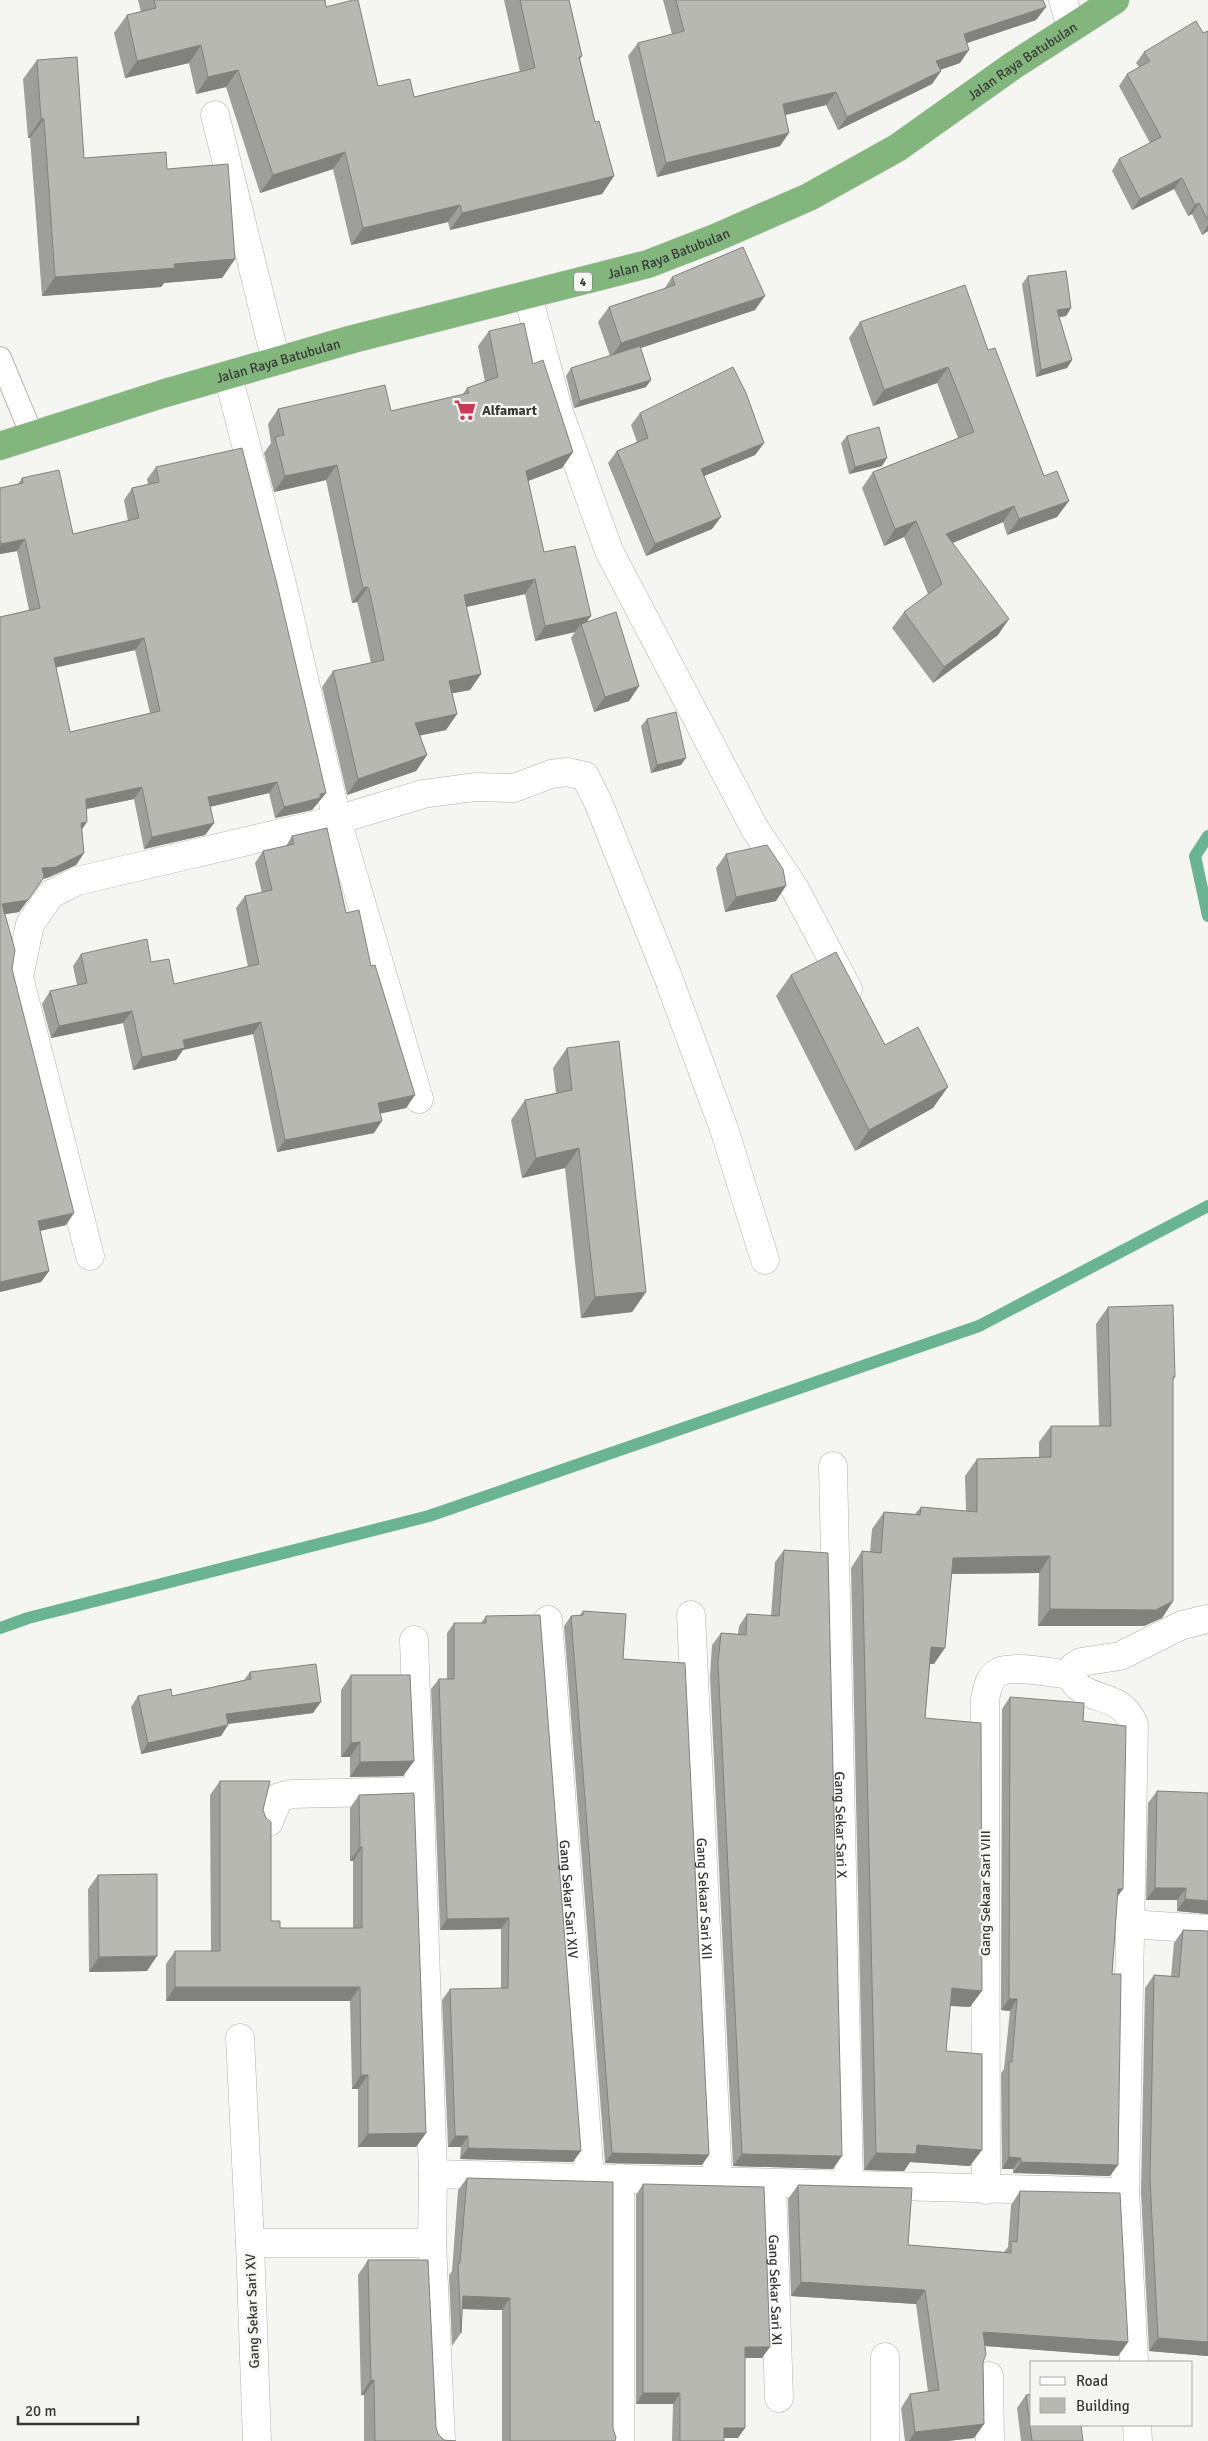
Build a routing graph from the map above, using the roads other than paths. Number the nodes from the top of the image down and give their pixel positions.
1 (1063, 0) edge
2 (1115, 0) edge
3 (1071, 27) junction
4 (215, 114) dead end
5 (528, 296) junction
6 (0, 358) edge
7 (276, 361) junction
8 (228, 374) junction
9 (32, 435) junction
10 (0, 446) edge
11 (337, 820) junction
12 (853, 999) edge
13 (419, 1099) dead end
14 (90, 1256) dead end
15 (765, 1260) dead end
16 (832, 1466) dead end
17 (691, 1616) dead end
18 (1208, 1619) edge
19 (548, 1620) dead end
20 (414, 1640) dead end
21 (1070, 1675) junction
22 (419, 1791) junction
23 (269, 1822) edge
24 (1129, 1924) junction
25 (1208, 1929) edge
26 (240, 2038) dead end
27 (433, 2174) junction
28 (590, 2178) junction
29 (620, 2178) junction
30 (718, 2181) junction
31 (772, 2184) junction
32 (849, 2184) junction
33 (986, 2190) junction
34 (1125, 2192) junction
35 (250, 2243) junction
36 (432, 2243) junction
37 (885, 2357) dead end
38 (1134, 2361) edge
39 (988, 2376) dead end
40 (779, 2398) dead end
41 (1137, 2426) edge
42 (257, 2441) edge
43 (441, 2441) edge
44 (620, 2441) edge
45 (885, 2441) edge
46 (990, 2441) edge
47 (1138, 2441) edge

1 - 3 street
2 - 3 highway, Jalan Raya Batubulan / 4
3 - 5 highway, Jalan Raya Batubulan / 4
4 - 7 street
5 - 7 highway, Jalan Raya Batubulan / 4
5 - 12 street
6 - 9 lane
7 - 8 highway, Jalan Raya Batubulan / 4
8 - 9 highway, Jalan Raya Batubulan / 4
8 - 11 street
9 - 10 highway, Jalan Raya Batubulan / 4
11 - 13 street
11 - 14 street
11 - 15 street
16 - 32 street, Gang Sekar Sari X
17 - 30 street, Gang Sekaar Sari XII
18 - 21 street
19 - 28 street, Gang Sekar Sari XIV
20 - 22 street
21 - 24 street
21 - 33 street, Gang Sekaar Sari VIII
22 - 23 street
22 - 27 street
24 - 25 street
24 - 34 street
26 - 35 street
27 - 28 street
27 - 36 street
28 - 29 street
29 - 30 street
29 - 44 street
30 - 31 street
31 - 32 street
31 - 40 street, Gang Sekar Sari XI
32 - 33 street
33 - 34 street
34 - 38 street
35 - 36 street, Gang Sekar Sari XV
35 - 42 street, Gang Sekar Sari XV
36 - 43 street
37 - 45 street
39 - 46 street
41 - 47 street

